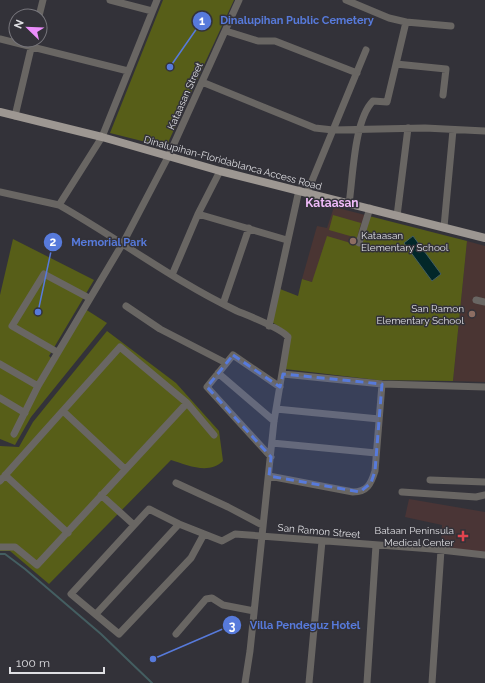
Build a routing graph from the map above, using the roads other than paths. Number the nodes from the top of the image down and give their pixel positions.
1 (110, 0) edge
2 (156, 0) edge
3 (239, 0) edge
4 (346, 0) edge
5 (152, 10) junction
6 (406, 22) junction
7 (451, 26) dead end
8 (226, 31) junction
9 (31, 48) edge
10 (48, 48) edge
11 (366, 50) dead end
12 (396, 64) junction
13 (128, 71) junction
14 (357, 73) junction
15 (202, 82) junction
16 (443, 95) dead end
17 (0, 112) edge
18 (15, 116) junction
19 (408, 128) junction
20 (359, 129) junction
21 (333, 130) junction
22 (453, 130) junction
23 (485, 131) edge
24 (102, 137) junction
25 (168, 157) junction
26 (220, 171) junction
27 (0, 192) edge
28 (303, 192) junction
29 (349, 204) junction
30 (59, 205) junction
31 (370, 208) junction
32 (198, 214) junction
33 (397, 216) junction
34 (444, 227) junction
35 (249, 228) junction
36 (485, 238) edge
37 (287, 240) junction
38 (123, 243) junction
39 (359, 243) dead end
40 (172, 275) junction
41 (89, 298) junction
42 (476, 300) dead end
43 (485, 302) edge
44 (223, 304) junction
45 (126, 306) dead end
46 (269, 326) junction
47 (57, 352) junction
48 (226, 363) junction
49 (0, 364) edge
50 (218, 373) junction
51 (283, 374) junction
52 (382, 384) junction
53 (38, 386) junction
54 (280, 387) junction
55 (485, 387) edge
56 (0, 398) edge
57 (187, 403) junction
58 (276, 409) junction
59 (63, 411) junction
60 (25, 413) junction
61 (379, 419) junction
62 (274, 421) junction
63 (14, 434) dead end
64 (214, 435) dead end
65 (272, 443) junction
66 (376, 452) junction
67 (270, 457) junction
68 (126, 469) junction
69 (269, 476) junction
70 (2, 478) edge
71 (430, 480) dead end
72 (485, 482) edge
73 (176, 483) dead end
74 (402, 492) dead end
75 (101, 495) junction
76 (485, 495) edge
77 (179, 524) junction
78 (134, 525) junction
79 (262, 525) junction
80 (68, 533) junction
81 (204, 534) junction
82 (261, 536) junction
83 (322, 541) junction
84 (376, 546) junction
85 (0, 547) edge
86 (441, 550) junction
87 (485, 555) edge
88 (254, 611) junction
89 (96, 614) junction
90 (176, 634) dead end
91 (245, 683) edge
92 (309, 683) edge
93 (367, 683) edge
94 (432, 683) edge

1 - 5 street
2 - 5 street
3 - 8 street, Kataasan Street
4 - 6 street
5 - 13 street
6 - 7 street
6 - 12 street
8 - 14 street
8 - 15 street, Kataasan Street
9 - 18 street
10 - 13 street
11 - 14 street
12 - 16 street
12 - 20 street
13 - 24 street
14 - 21 street
15 - 21 street
15 - 25 street, Kataasan Street
17 - 18 main road, Dinalupihan-Floridablanca Access Road
18 - 24 main road, Dinalupihan-Floridablanca Access Road
19 - 20 street
19 - 22 street
19 - 33 street
20 - 21 street
20 - 29 street
21 - 28 street
22 - 23 street
22 - 34 street
24 - 25 main road, Dinalupihan-Floridablanca Access Road
24 - 30 street
25 - 26 main road, Dinalupihan-Floridablanca Access Road
25 - 38 street, Kataasan Street
26 - 28 main road, Dinalupihan-Floridablanca Access Road
26 - 32 street
27 - 30 street
28 - 29 main road, Dinalupihan-Floridablanca Access Road
28 - 37 street
29 - 31 main road, Dinalupihan-Floridablanca Access Road
30 - 38 street
31 - 33 main road, Dinalupihan-Floridablanca Access Road
31 - 39 street
32 - 35 street
32 - 40 street
33 - 34 main road, Dinalupihan-Floridablanca Access Road
34 - 36 main road, Dinalupihan-Floridablanca Access Road
35 - 37 street
35 - 44 street
37 - 46 street
38 - 40 street
38 - 41 street, Kataasan Street
40 - 44 street
41 - 47 street, Kataasan Street
41 - 47 street
42 - 43 street
44 - 46 street
45 - 48 street
46 - 51 street
47 - 53 street, Kataasan Street
48 - 50 street
48 - 54 street
49 - 53 street
50 - 62 street
50 - 67 street
51 - 52 street
51 - 54 street
52 - 55 street
52 - 61 street
53 - 60 street, Kataasan Street
54 - 58 street
56 - 60 street
57 - 59 street
57 - 64 street
57 - 68 street
58 - 61 street
58 - 62 street
59 - 68 street
59 - 70 street
60 - 63 street, Kataasan Street
61 - 66 street
62 - 65 street
65 - 66 street
65 - 67 street
66 - 69 street
67 - 69 street
68 - 75 street
69 - 79 street
70 - 80 street
71 - 72 street
73 - 79 street
74 - 76 street
75 - 78 street
75 - 80 street
77 - 78 street, San Ramon Street
77 - 81 street, San Ramon Street
77 - 89 street
78 - 89 street
79 - 82 street
80 - 85 street
81 - 82 street, San Ramon Street
81 - 89 street
82 - 83 street, San Ramon Street
82 - 88 street
83 - 84 street, San Ramon Street
83 - 92 street
84 - 86 street, San Ramon Street
84 - 93 street
86 - 87 street, San Ramon Street
86 - 94 street
88 - 90 street
88 - 91 street

